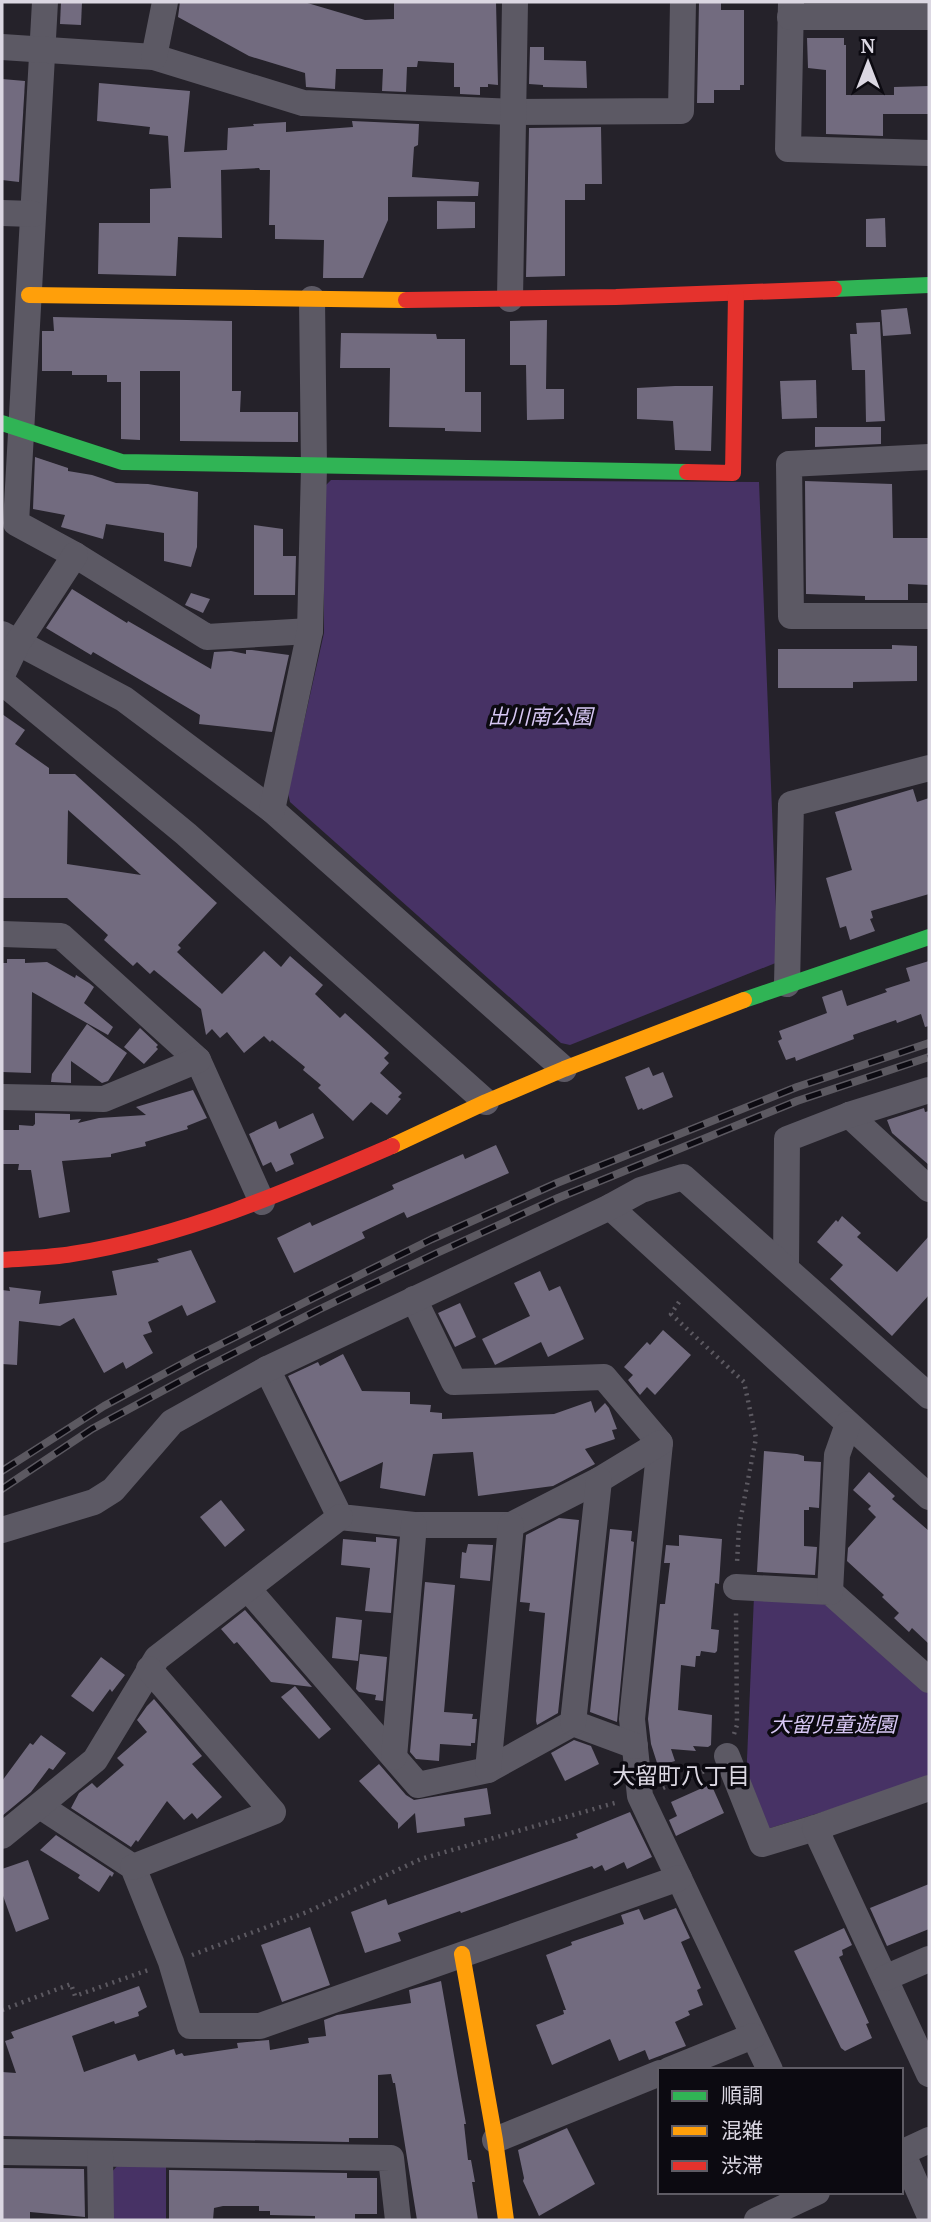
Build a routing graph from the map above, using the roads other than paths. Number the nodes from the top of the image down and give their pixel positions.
1 (45, 2) edge
2 (165, 2) edge
3 (515, 2) edge
4 (683, 2) edge
5 (790, 9) edge
6 (929, 17) edge
7 (2, 47) edge
8 (42, 51) junction
9 (154, 57) junction
10 (513, 112) junction
11 (929, 153) edge
12 (2, 213) edge
13 (33, 214) junction
14 (929, 285) edge
15 (736, 293) junction
16 (29, 295) junction
17 (312, 299) junction
18 (510, 299) junction
19 (11, 426) edge
20 (929, 457) edge
21 (314, 467) junction
22 (75, 555) junction
23 (929, 616) edge
24 (310, 631) junction
25 (10, 639) edge
26 (2, 675) edge
27 (2, 682) edge
28 (929, 768) edge
29 (272, 810) junction
30 (2, 934) edge
31 (929, 937) edge
32 (787, 984) junction
33 (198, 1060) junction
34 (564, 1069) junction
35 (929, 1090) edge
36 (2, 1097) edge
37 (486, 1102) junction
38 (849, 1115) junction
39 (929, 1189) edge
40 (262, 1202) junction
41 (610, 1207) junction
42 (2, 1260) edge
43 (786, 1266) junction
44 (414, 1299) junction
45 (267, 1369) junction
46 (929, 1396) edge
47 (848, 1424) junction
48 (660, 1443) junction
49 (599, 1480) junction
50 (929, 1497) edge
51 (340, 1517) junction
52 (414, 1525) junction
53 (511, 1525) junction
54 (2, 1530) edge
55 (736, 1587) dead end
56 (248, 1589) junction
57 (830, 1591) junction
58 (149, 1669) junction
59 (929, 1680) edge
60 (573, 1723) junction
61 (635, 1746) junction
62 (727, 1756) dead end
63 (394, 1757) junction
64 (488, 1770) junction
65 (929, 1788) edge
66 (40, 1806) junction
67 (815, 1828) junction
68 (2, 1836) edge
69 (134, 1867) junction
70 (679, 1878) junction
71 (462, 1954) junction
72 (929, 1959) edge
73 (886, 1978) junction
74 (753, 2036) junction
75 (674, 2068) edge
76 (769, 2068) edge
77 (658, 2074) edge
78 (929, 2074) edge
79 (495, 2140) junction
80 (929, 2140) edge
81 (2, 2152) edge
82 (903, 2153) edge
83 (100, 2154) junction
84 (903, 2155) edge
85 (813, 2194) edge
86 (929, 2214) edge
87 (101, 2220) edge
88 (398, 2220) edge
89 (506, 2220) edge
90 (757, 2220) edge

1 - 8 street
2 - 9 street
3 - 10 street
4 - 10 street
5 - 6 street
5 - 11 street
7 - 8 street
8 - 9 street
8 - 13 street
9 - 10 street
10 - 18 street
12 - 13 street
13 - 16 street
14 - 15 street
15 - 18 street
15 - 21 street
16 - 17 street
16 - 19 street
17 - 18 street
17 - 21 street
19 - 21 street
19 - 22 street
20 - 23 street
21 - 24 street
22 - 24 street
22 - 25 street
24 - 29 street
25 - 26 street
25 - 29 street
27 - 37 street
28 - 32 street
29 - 34 street
30 - 33 street
31 - 32 street
32 - 34 street
33 - 36 street
33 - 40 street
34 - 37 street
35 - 38 street
37 - 40 street
38 - 39 street
38 - 43 street
40 - 42 street
41 - 43 street
41 - 44 street
41 - 47 street
43 - 46 street
44 - 45 street
44 - 48 street
45 - 51 street
45 - 54 street
47 - 50 street
47 - 57 street
48 - 49 street
48 - 61 street
49 - 53 street
49 - 60 street
51 - 52 street
51 - 56 street
52 - 53 street
52 - 63 street
53 - 64 street
55 - 57 street
56 - 58 street
56 - 63 street
57 - 59 street
58 - 66 street
58 - 69 street
60 - 61 street
60 - 64 street
61 - 70 street
62 - 67 street
63 - 64 street
65 - 67 street
66 - 68 street
66 - 69 street
67 - 73 street
69 - 71 street
70 - 71 street
70 - 74 street
71 - 79 street
72 - 73 street
73 - 78 street
74 - 75 street
74 - 76 street
77 - 79 street
79 - 89 street
80 - 82 street
81 - 83 street
83 - 87 street
83 - 88 street
84 - 86 street
85 - 90 street

